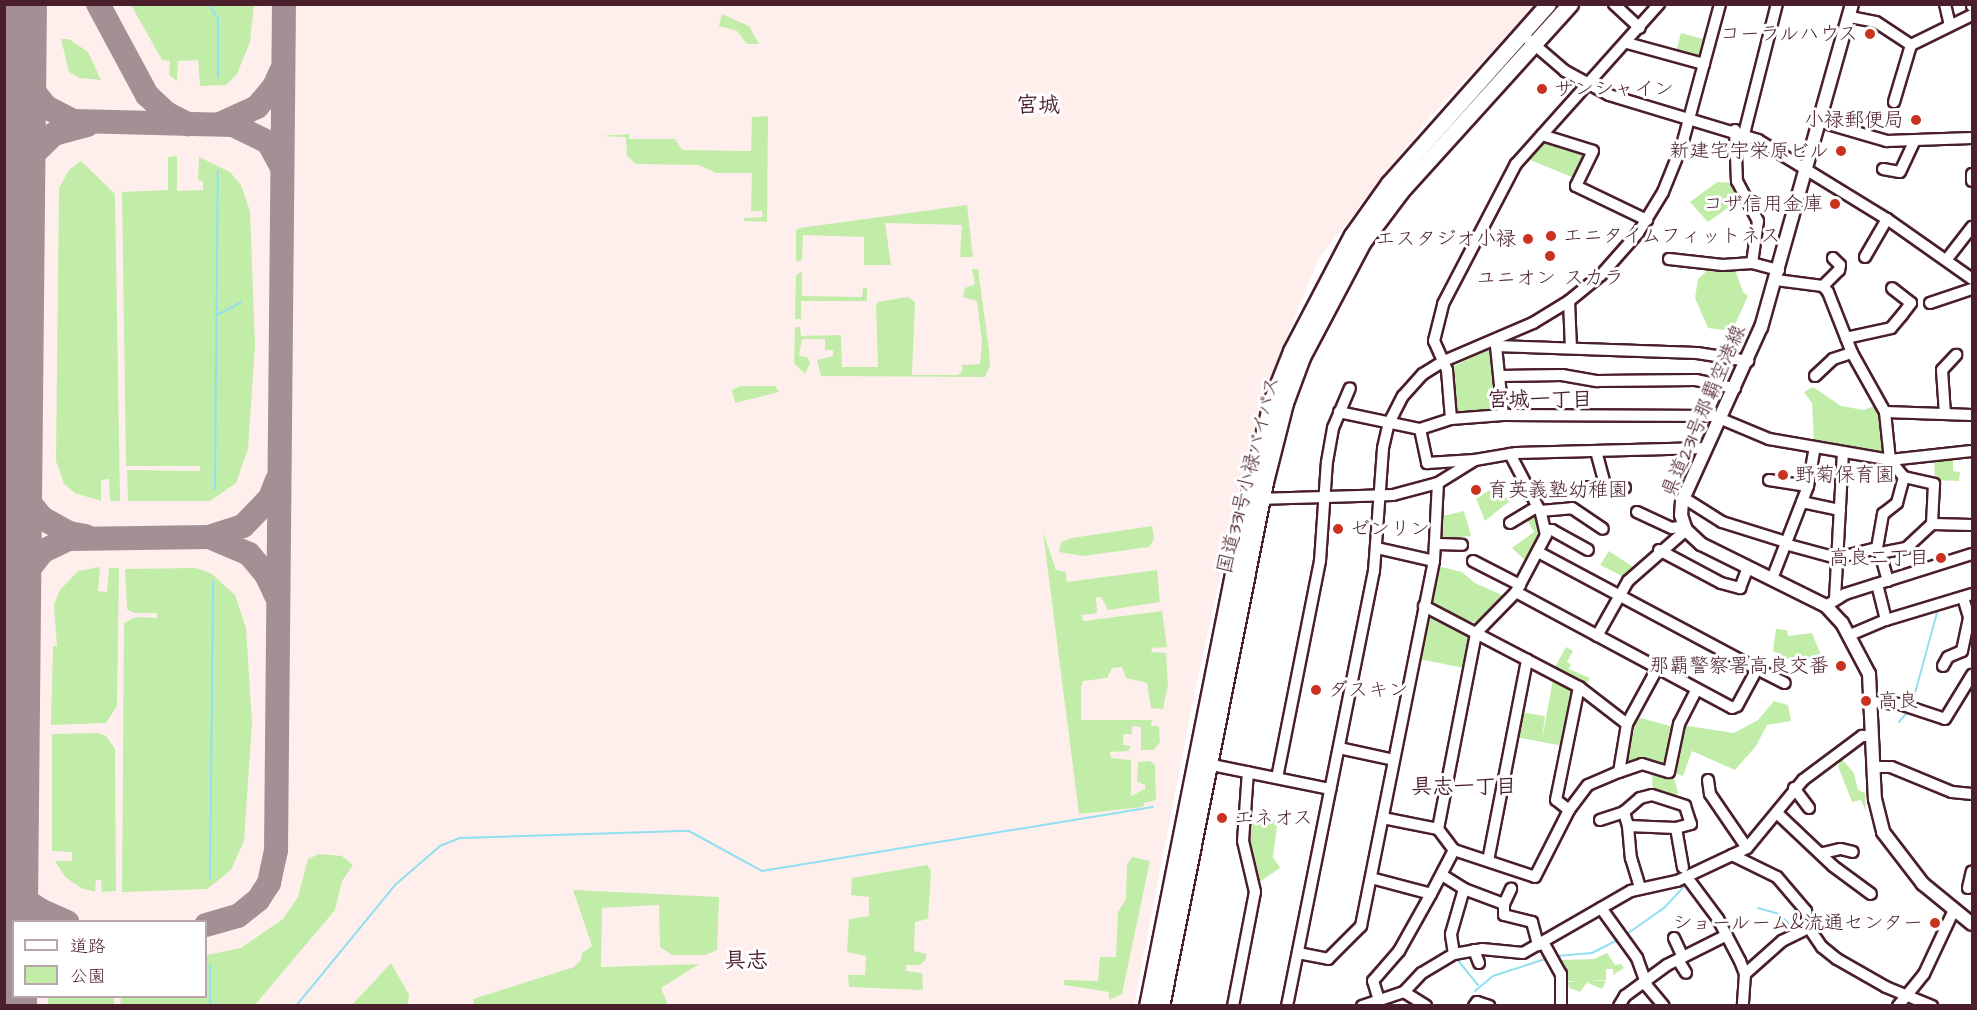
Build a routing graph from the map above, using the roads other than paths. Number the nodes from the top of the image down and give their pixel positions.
1 (1548, 4) edge
2 (1570, 4) edge
3 (1614, 4) edge
4 (1659, 4) edge
5 (1720, 4) edge
6 (1777, 4) edge
7 (1945, 4) edge
8 (1851, 10) edge
9 (1972, 15) edge
10 (1950, 25) junction
11 (1640, 28) junction
12 (1522, 34) junction
13 (1627, 43) junction
14 (1534, 45) junction
15 (1911, 45) junction
16 (1704, 64) junction
17 (1588, 85) junction
18 (1894, 102) dead end
19 (1690, 118) junction
20 (1821, 122) junction
21 (1740, 132) junction
22 (1542, 135) junction
23 (1972, 138) edge
24 (1915, 140) junction
25 (1807, 169) junction
26 (1883, 169) dead end
27 (1972, 174) edge
28 (1972, 181) edge
29 (1887, 219) junction
30 (1647, 220) junction
31 (1972, 227) edge
32 (1865, 257) dead end
33 (1833, 258) dead end
34 (1669, 259) dead end
35 (1947, 259) junction
36 (1752, 263) junction
37 (1778, 275) junction
38 (1972, 279) edge
39 (1823, 286) junction
40 (1892, 288) dead end
41 (1972, 289) edge
42 (1569, 301) junction
43 (1930, 303) dead end
44 (1846, 338) junction
45 (1571, 348) junction
46 (1852, 353) junction
47 (1956, 355) dead end
48 (1444, 361) junction
49 (1748, 361) junction
50 (1500, 376) junction
51 (1815, 376) dead end
52 (1350, 388) dead end
53 (1735, 388) junction
54 (1339, 412) junction
55 (1885, 412) junction
56 (1945, 414) junction
57 (1503, 415) junction
58 (1972, 416) edge
59 (1451, 419) junction
60 (1720, 420) junction
61 (1389, 423) junction
62 (1419, 429) junction
63 (1707, 448) junction
64 (1815, 448) junction
65 (1596, 451) junction
66 (1972, 451) edge
67 (1842, 453) junction
68 (1510, 454) junction
69 (1475, 460) junction
70 (1890, 460) junction
71 (1904, 477) junction
72 (1769, 480) dead end
73 (1438, 483) junction
74 (1605, 485) junction
75 (1808, 486) junction
76 (1586, 487) dead end
77 (1625, 488) dead end
78 (1380, 496) junction
79 (1255, 498) junction
80 (1324, 498) junction
81 (1683, 498) junction
82 (1802, 502) junction
83 (1538, 509) junction
84 (1840, 510) junction
85 (1637, 512) dead end
86 (1510, 523) dead end
87 (1932, 524) junction
88 (1972, 525) edge
89 (1685, 528) junction
90 (1603, 529) dead end
91 (1545, 530) junction
92 (1786, 543) junction
93 (1438, 544) junction
94 (1462, 545) dead end
95 (1377, 548) junction
96 (1588, 550) dead end
97 (1659, 550) junction
98 (1879, 550) junction
99 (1538, 552) junction
100 (1972, 554) edge
101 (1837, 558) junction
102 (1434, 561) junction
103 (1473, 561) dead end
104 (1748, 567) junction
105 (1772, 579) junction
106 (1882, 583) junction
107 (1518, 589) junction
108 (1620, 595) junction
109 (1968, 596) edge
110 (1830, 603) junction
111 (1424, 606) junction
112 (1886, 620) junction
113 (1476, 633) junction
114 (1850, 635) junction
115 (1597, 636) junction
116 (1527, 660) junction
117 (1943, 666) dead end
118 (1658, 669) junction
119 (1757, 669) junction
120 (1972, 675) edge
121 (1785, 683) dead end
122 (1579, 687) junction
123 (1696, 690) junction
124 (1871, 702) junction
125 (1627, 724) junction
126 (1872, 736) junction
127 (1339, 748) junction
128 (1394, 760) junction
129 (1207, 764) junction
130 (1873, 766) junction
131 (1248, 772) junction
132 (1620, 772) junction
133 (1277, 778) junction
134 (1708, 780) dead end
135 (1794, 788) junction
136 (1330, 789) junction
137 (1972, 794) edge
138 (1809, 808) dead end
139 (1569, 810) junction
140 (1624, 812) junction
141 (1777, 813) junction
142 (1383, 818) junction
143 (1600, 820) dead end
144 (1628, 826) junction
145 (1676, 828) junction
146 (1438, 829) junction
147 (1747, 848) junction
148 (1454, 850) junction
149 (1854, 852) dead end
150 (1823, 854) junction
151 (1732, 855) junction
152 (1488, 861) junction
153 (1972, 871) edge
154 (1684, 872) junction
155 (1442, 875) junction
156 (1371, 878) junction
157 (1640, 888) junction
158 (1968, 888) dead end
159 (1464, 889) junction
160 (1511, 889) dead end
161 (1431, 894) junction
162 (1871, 894) dead end
163 (1601, 908) junction
164 (1953, 912) junction
165 (1500, 913) junction
166 (1972, 924) edge
167 (1809, 928) junction
168 (1727, 935) junction
169 (1674, 938) dead end
170 (1540, 944) junction
171 (1474, 950) junction
172 (1298, 952) junction
173 (1454, 954) junction
174 (1680, 958) junction
175 (1479, 963) dead end
176 (1686, 973) dead end
177 (1745, 974) junction
178 (1645, 982) junction
179 (1404, 992) junction
180 (1904, 995) junction
181 (1378, 997) junction
182 (1147, 1005) edge
183 (1161, 1005) edge
184 (1233, 1005) edge
185 (1287, 1005) edge
186 (1363, 1005) edge
187 (1426, 1005) edge
188 (1474, 1005) edge
189 (1490, 1005) edge
190 (1562, 1005) edge
191 (1619, 1005) edge
192 (1664, 1005) edge
193 (1743, 1005) edge
194 (1898, 1005) edge
195 (1932, 1005) edge

1 - 12 highway, 国道331号小禄バイパス
2 - 14 highway, 国道331号小禄バイパス
3 - 11 street
4 - 11 street
5 - 16 street
6 - 21 street
7 - 10 street
8 - 15 street
8 - 20 main road, 県道231号那覇空港線
9 - 10 street
10 - 15 street
11 - 13 street
12 - 14 street
12 - 79 highway, 国道331号小禄バイパス
13 - 16 street
13 - 17 street
14 - 17 street
14 - 79 highway, 国道331号小禄バイパス
15 - 18 street
16 - 19 street
17 - 19 street
17 - 22 street
19 - 21 street
19 - 30 street
20 - 24 street
20 - 25 main road, 県道231号那覇空港線
21 - 25 street
21 - 36 street
22 - 30 street
22 - 48 street
23 - 24 street
24 - 26 street
25 - 29 street
25 - 37 main road, 県道231号那覇空港線
27 - 28 street
29 - 32 street
29 - 35 street
30 - 42 street
31 - 35 street
33 - 39 street
34 - 36 street
35 - 38 street
36 - 37 street
37 - 39 street
37 - 49 main road, 県道231号那覇空港線
39 - 44 street
40 - 44 street
41 - 43 street
42 - 45 street
42 - 48 street
44 - 46 street
45 - 49 street
45 - 50 street
46 - 51 street
46 - 55 street
47 - 56 street
48 - 59 street
48 - 61 street
49 - 53 main road, 県道231号那覇空港線
50 - 53 street
50 - 57 street
52 - 54 street
53 - 60 main road, 県道231号那覇空港線
54 - 61 street
54 - 80 street
55 - 56 street
55 - 70 street
56 - 58 street
57 - 59 street
57 - 60 street
59 - 62 street
60 - 63 main road, 県道231号那覇空港線
60 - 64 street
61 - 62 street
61 - 78 street
62 - 69 street
63 - 65 street
63 - 81 main road, 県道231号那覇空港線
64 - 67 street
64 - 75 street
65 - 68 street
65 - 74 street
66 - 70 street
67 - 70 street
67 - 84 street
68 - 69 street
68 - 83 street
69 - 73 street
70 - 71 street
71 - 87 street
71 - 98 street
72 - 75 street
73 - 78 street
73 - 93 street
74 - 76 street
74 - 77 street
75 - 82 street
78 - 80 street
78 - 95 street
79 - 80 street
79 - 129 highway, 国道331号小禄バイパス
79 - 182 highway, 国道331号小禄バイパス
80 - 133 street
81 - 89 main road, 県道231号那覇空港線
81 - 92 street
82 - 84 street
82 - 92 street
83 - 86 street
83 - 90 street
83 - 91 street
84 - 101 street
85 - 89 street
87 - 88 street
87 - 98 street
89 - 97 street
89 - 104 main road
91 - 96 street
91 - 99 street
92 - 101 street
92 - 105 street
93 - 94 street
93 - 102 street
95 - 102 street
95 - 127 street
97 - 104 street
97 - 108 street
98 - 101 street
98 - 106 street
99 - 107 street
99 - 108 street
100 - 106 street
101 - 110 street
102 - 111 street
103 - 107 street
104 - 105 main road
105 - 110 main road
106 - 110 street
106 - 112 street
107 - 113 street
107 - 115 street
108 - 115 street
108 - 119 street
109 - 112 street
109 - 117 street
110 - 114 main road
111 - 113 street
111 - 128 street
112 - 114 street
113 - 116 street
113 - 146 street
114 - 124 main road
115 - 118 street
116 - 122 street
116 - 152 street
118 - 123 street
118 - 125 street
119 - 121 street
119 - 123 street
120 - 124 street
122 - 125 street
122 - 139 street
123 - 132 street
124 - 126 main road
125 - 132 street
126 - 130 main road
126 - 135 street
127 - 128 street
127 - 136 street
128 - 142 street
129 - 131 street
129 - 183 highway, 国道331号小禄バイパス
130 - 137 street
130 - 164 main road
131 - 133 street
131 - 184 street
132 - 139 street
133 - 136 street
134 - 147 street
135 - 138 street
135 - 141 street
136 - 172 street
139 - 152 street
140 - 143 street
140 - 144 street
140 - 145 street
141 - 147 street
141 - 150 street
142 - 146 street
142 - 156 street
144 - 145 street
144 - 157 street
145 - 154 street
146 - 148 street
147 - 151 street
148 - 152 street
148 - 155 street
149 - 150 street
150 - 162 street
151 - 154 street
151 - 167 street
153 - 158 street
154 - 157 street
154 - 168 street
155 - 159 street
155 - 161 street
156 - 161 street
156 - 172 street
157 - 163 street
159 - 165 street
159 - 173 street
160 - 165 street
161 - 181 street
163 - 170 street
163 - 178 street
164 - 166 main road
164 - 180 street
165 - 170 street
167 - 177 street
167 - 180 street
168 - 174 street
168 - 177 street
169 - 174 street
170 - 171 street
170 - 190 street
171 - 173 street
171 - 175 street
172 - 185 street
173 - 179 street
174 - 176 street
174 - 178 street
177 - 193 street
178 - 191 street
178 - 192 street
179 - 181 street
179 - 187 street
180 - 194 street
180 - 195 street
181 - 186 street
188 - 189 street

